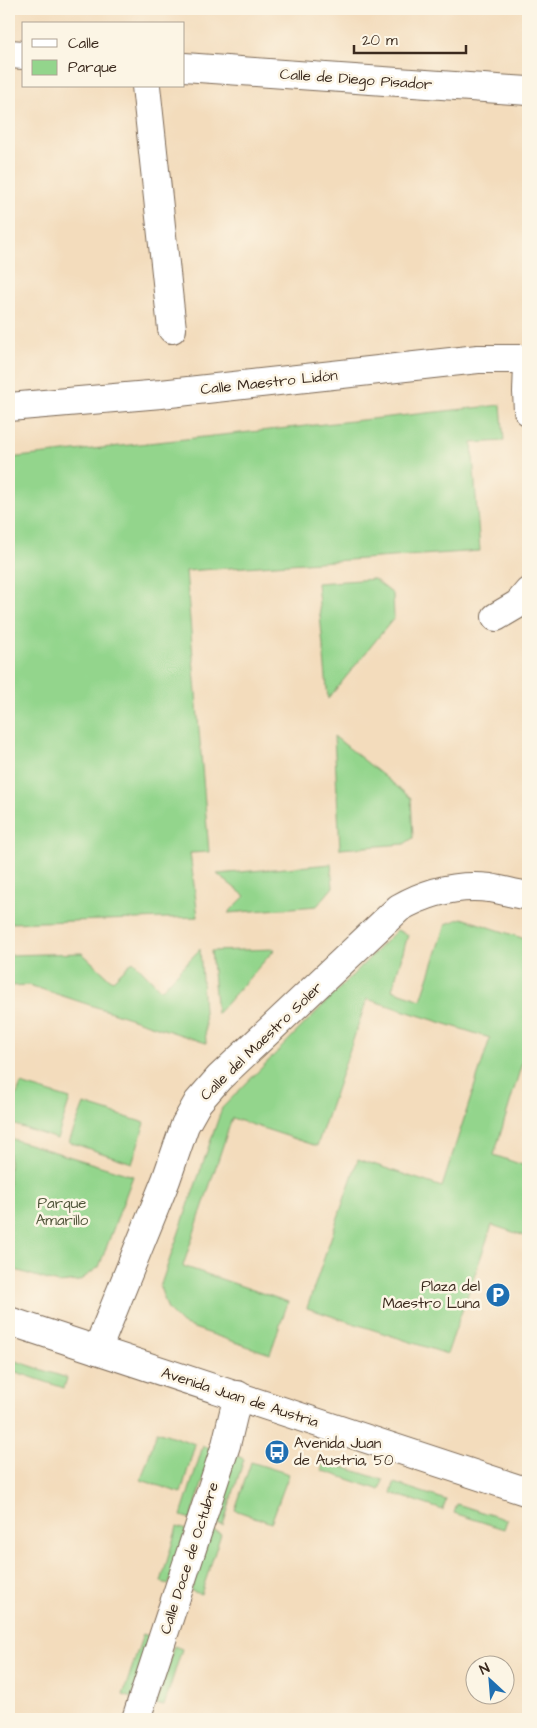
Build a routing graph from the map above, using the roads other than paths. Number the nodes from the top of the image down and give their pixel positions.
1 (9, 54) edge
2 (22, 55) edge
3 (185, 66) edge
4 (146, 88) edge
5 (528, 91) edge
6 (172, 330) dead end
7 (528, 359) edge
8 (528, 365) edge
9 (9, 407) edge
10 (528, 411) edge
11 (528, 592) edge
12 (496, 616) dead end
13 (528, 896) edge
14 (9, 1321) edge
15 (97, 1350) junction
16 (238, 1395) junction
17 (528, 1492) edge
18 (136, 1719) edge

1 - 2 street
3 - 5 street, Calle de Diego Pisador
4 - 6 street
7 - 9 street, Calle Maestro Lidón
8 - 10 street
11 - 12 street
13 - 15 street, Calle del Maestro Soler
14 - 15 street, Avenida Juan de Austria
15 - 16 street, Avenida Juan de Austria
16 - 17 street, Avenida Juan de Austria
16 - 18 street, Calle Doce de Octubre

